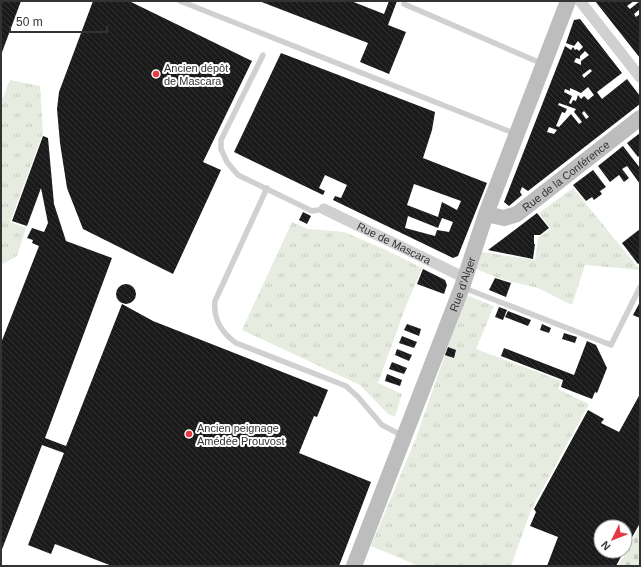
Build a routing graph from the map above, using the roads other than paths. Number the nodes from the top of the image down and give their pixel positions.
1 (180, 1) edge
2 (568, 1) edge
3 (580, 1) edge
4 (404, 4) dead end
5 (263, 55) dead end
6 (544, 64) junction
7 (640, 77) edge
8 (640, 118) edge
9 (516, 134) junction
10 (267, 188) junction
11 (324, 209) joint
12 (486, 214) junction
13 (463, 282) junction
14 (640, 287) edge
15 (404, 436) junction
16 (354, 566) edge

1 - 9 lane
2 - 6 street, Rue d'Alger
3 - 7 street
4 - 6 lane
5 - 10 lane
6 - 9 street, Rue d'Alger
8 - 12 street, Rue de la Conférence
9 - 12 street, Rue d'Alger
10 - 11 lane
10 - 15 lane
11 - 13 street, Rue de Mascara
12 - 13 street, Rue d'Alger
13 - 14 lane
13 - 15 street, Rue d'Alger
15 - 16 street, Rue d'Alger

